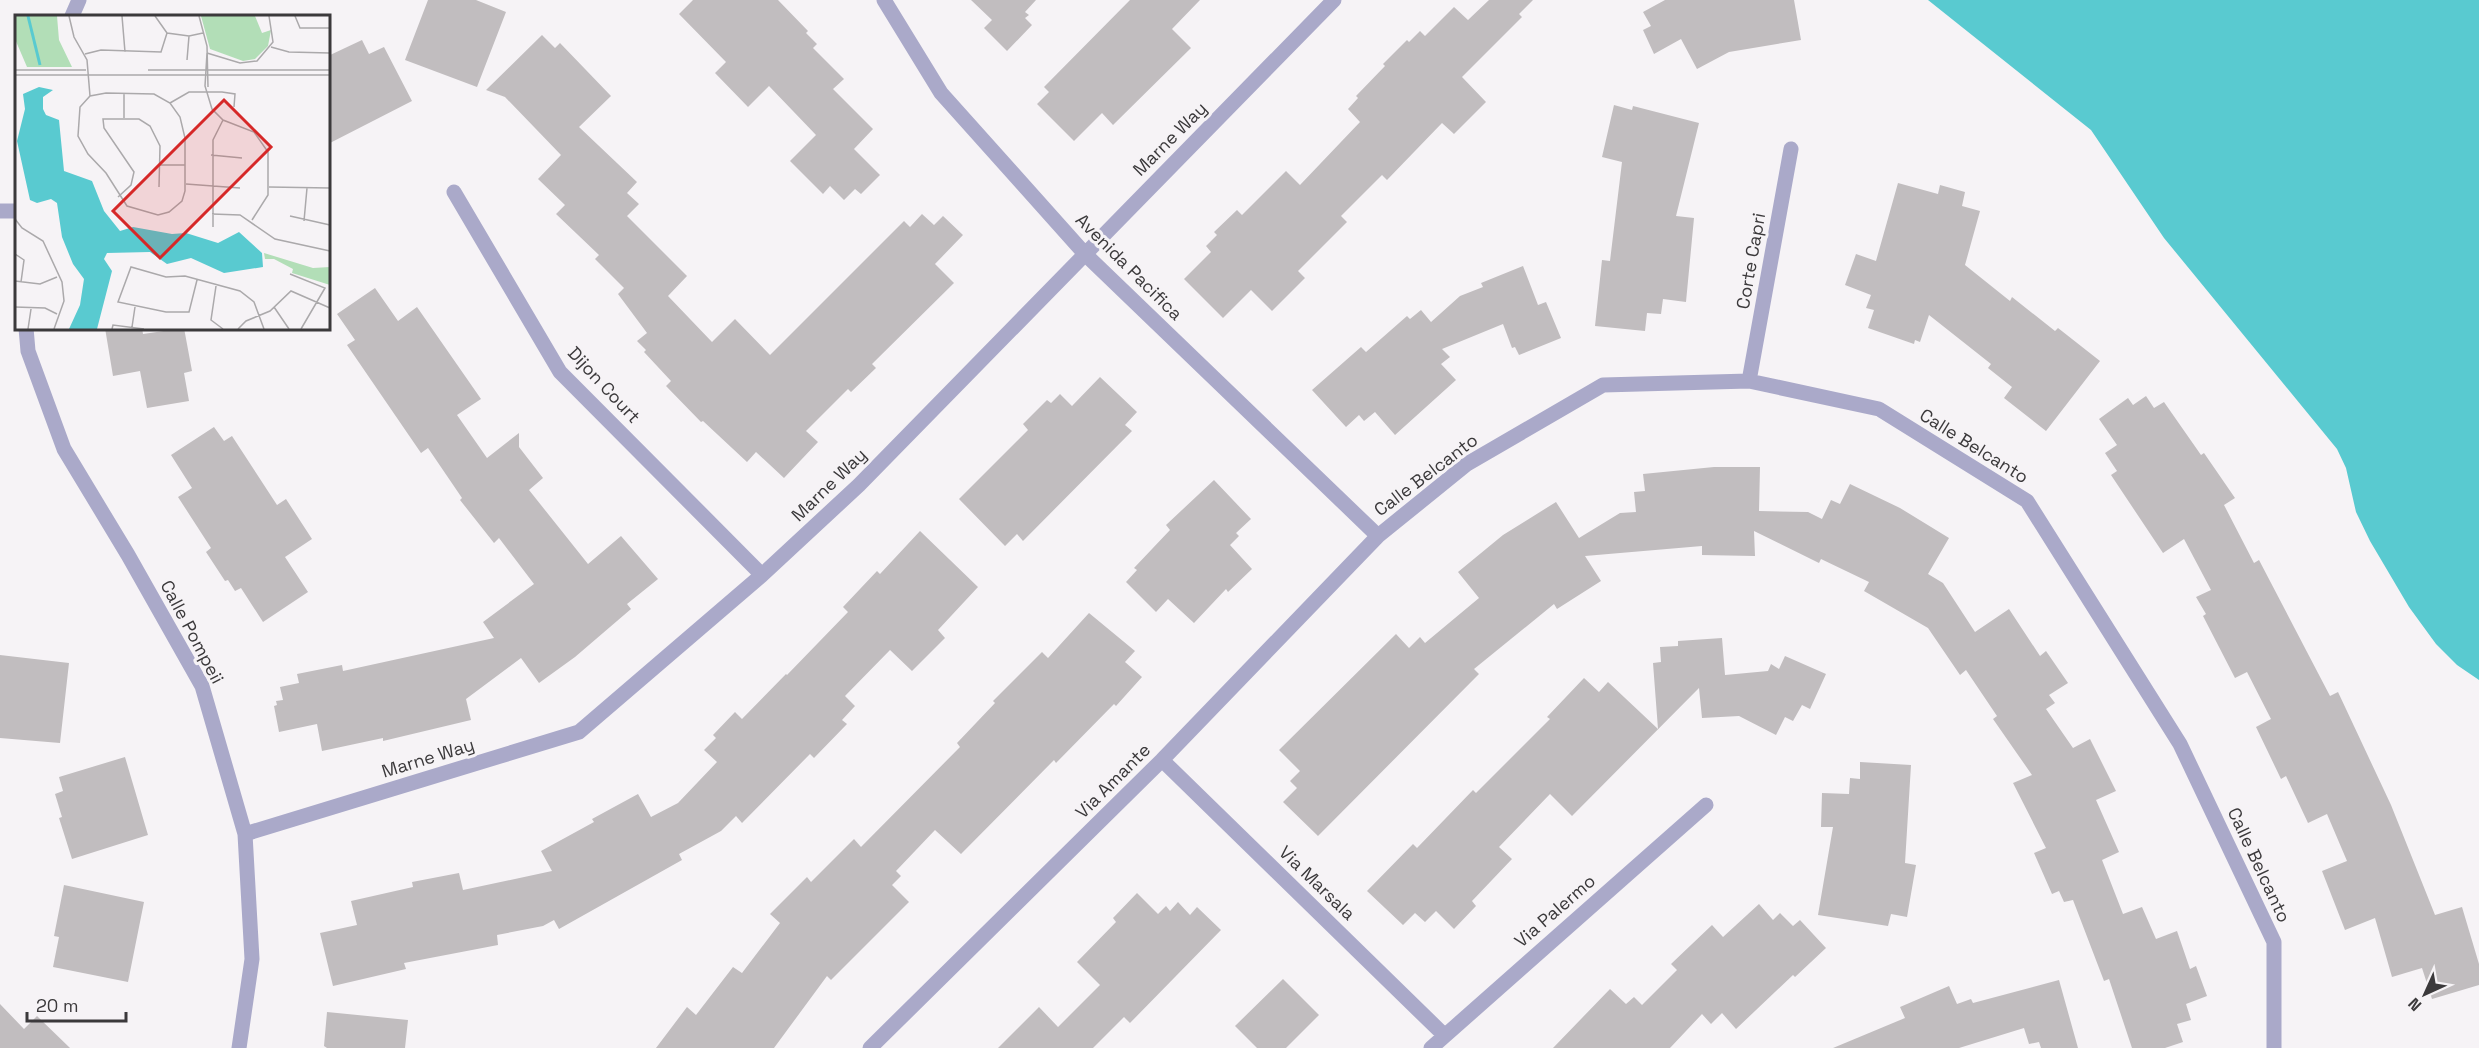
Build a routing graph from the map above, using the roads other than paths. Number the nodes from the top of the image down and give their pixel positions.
1 (79, 0) edge
2 (884, 0) edge
3 (1334, 0) edge
4 (72, 15) edge
5 (1791, 149) dead end
6 (454, 192) dead end
7 (0, 210) edge
8 (15, 211) edge
9 (1085, 254) junction
10 (26, 330) edge
11 (1749, 381) junction
12 (1378, 536) junction
13 (762, 575) junction
14 (1162, 760) junction
15 (1706, 805) dead end
16 (245, 834) junction
17 (1444, 1035) junction
18 (239, 1048) edge
19 (870, 1048) edge
20 (1431, 1048) edge
21 (2274, 1048) edge

1 - 4 street
2 - 9 street, Avenida Pacifica
3 - 9 street, Marne Way
5 - 11 street, Corte Capri
6 - 13 street, Dijon Court
7 - 8 street
9 - 12 street, Avenida Pacifica
9 - 13 street, Marne Way
10 - 16 street, Calle Pompeii
11 - 12 street, Calle Belcanto
11 - 21 street, Calle Belcanto
12 - 14 street, Via Amante
13 - 16 street, Marne Way
14 - 17 street, Via Marsala
14 - 19 street, Via Amante
15 - 17 street, Via Palermo
16 - 18 street, Calle Pompeii
17 - 20 street, Via Palermo

